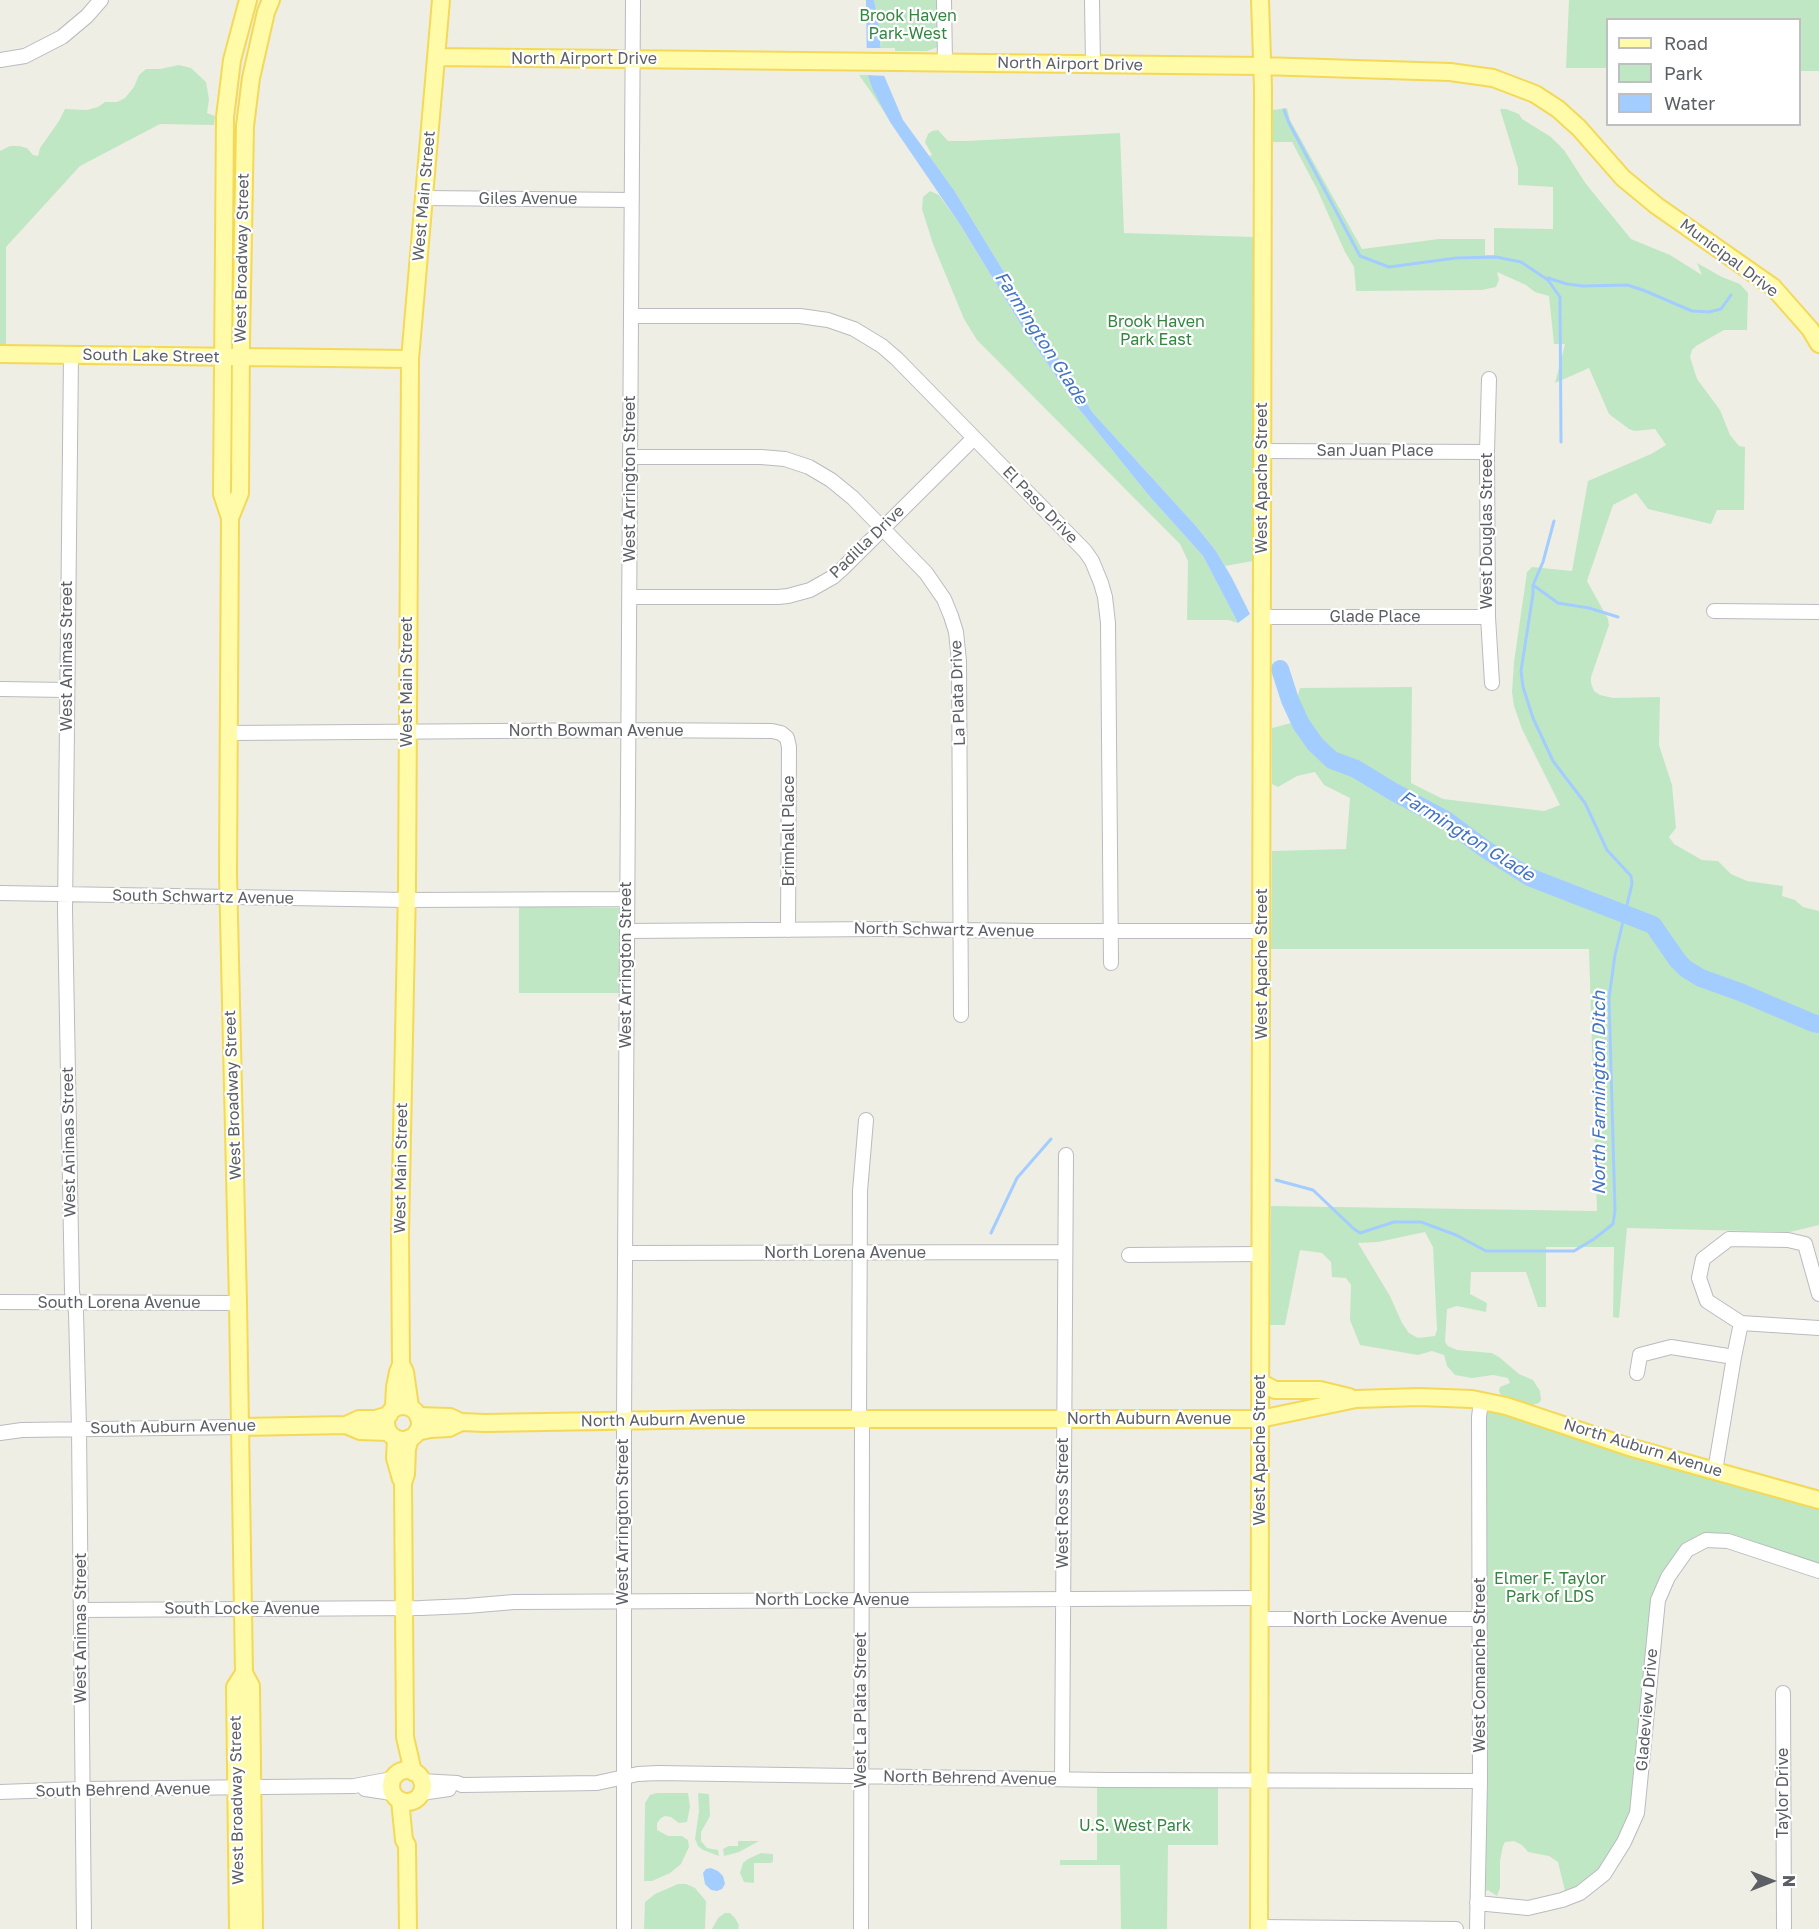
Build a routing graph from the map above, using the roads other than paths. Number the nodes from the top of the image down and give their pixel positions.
1 (101, 0) edge
2 (248, 0) edge
3 (271, 0) edge
4 (441, 0) edge
5 (633, 0) edge
6 (944, 0) edge
7 (1092, 0) edge
8 (1260, 0) edge
9 (436, 57) junction
10 (633, 59) junction
11 (0, 60) edge
12 (945, 62) junction
13 (1093, 64) junction
14 (1262, 66) junction
15 (424, 198) junction
16 (632, 200) junction
17 (1657, 206) joint
18 (631, 316) junction
19 (1819, 344) edge
20 (0, 354) edge
21 (71, 355) junction
22 (232, 356) junction
23 (410, 359) junction
24 (1489, 379) dead end
25 (974, 438) junction
26 (1262, 451) junction
27 (1487, 452) junction
28 (630, 457) junction
29 (883, 527) junction
30 (629, 597) junction
31 (1714, 611) dead end
32 (1819, 612) edge
33 (1262, 617) junction
34 (1488, 617) junction
35 (1492, 683) dead end
36 (0, 689) edge
37 (67, 690) junction
38 (628, 730) junction
39 (229, 733) junction
40 (407, 733) junction
41 (784, 735) joint
42 (0, 893) edge
43 (65, 894) junction
44 (228, 898) junction
45 (627, 899) junction
46 (406, 900) junction
47 (788, 930) junction
48 (961, 930) junction
49 (627, 931) junction
50 (1111, 931) junction
51 (1262, 931) junction
52 (1111, 963) dead end
53 (961, 1016) dead end
54 (866, 1120) dead end
55 (1066, 1155) dead end
56 (1064, 1252) junction
57 (626, 1253) junction
58 (860, 1254) junction
59 (1261, 1254) junction
60 (1129, 1255) dead end
61 (1819, 1294) edge
62 (0, 1302) edge
63 (74, 1303) junction
64 (238, 1303) junction
65 (1741, 1323) junction
66 (1819, 1328) edge
67 (1734, 1357) junction
68 (1637, 1373) dead end
69 (1260, 1382) junction
70 (1356, 1399) junction
71 (1481, 1401) junction
72 (860, 1419) junction
73 (1064, 1419) junction
74 (1260, 1419) junction
75 (624, 1420) junction
76 (403, 1423) junction
77 (240, 1427) junction
78 (79, 1428) junction
79 (0, 1433) edge
80 (1715, 1471) junction
81 (1819, 1500) edge
82 (1819, 1571) edge
83 (1260, 1598) junction
84 (1063, 1599) junction
85 (862, 1600) junction
86 (623, 1601) junction
87 (404, 1608) junction
88 (243, 1609) junction
89 (81, 1610) junction
90 (1260, 1619) junction
91 (1480, 1619) junction
92 (1783, 1693) dead end
93 (861, 1776) junction
94 (624, 1778) junction
95 (1062, 1779) junction
96 (1259, 1781) junction
97 (1480, 1781) junction
98 (407, 1787) junction
99 (245, 1788) junction
100 (82, 1790) junction
101 (0, 1792) edge
102 (1477, 1903) junction
103 (1259, 1928) edge
104 (84, 1929) edge
105 (238, 1929) edge
106 (254, 1929) edge
107 (408, 1929) edge
108 (624, 1929) edge
109 (861, 1929) edge
110 (1456, 1929) edge
111 (1477, 1929) edge
112 (1784, 1929) edge

1 - 11 street
2 - 22 main road, West Broadway Street
3 - 22 main road, West Broadway Street
4 - 9 main road, West Main Street
5 - 10 street, West Arrington Street
6 - 12 street
7 - 13 street
8 - 14 main road, West Apache Street
9 - 10 main road, North Airport Drive
9 - 15 main road, West Main Street
10 - 12 main road, North Airport Drive
10 - 16 street, West Arrington Street
12 - 13 main road, North Airport Drive
13 - 14 main road, North Airport Drive
14 - 17 main road, North Airport Drive
14 - 26 main road, West Apache Street
15 - 16 street, Giles Avenue
15 - 23 main road, West Main Street
16 - 18 street, West Arrington Street
17 - 19 main road, Municipal Drive
18 - 25 street, El Paso Drive
18 - 28 street, West Arrington Street
20 - 21 main road, South Lake Street
21 - 22 main road, South Lake Street
21 - 37 street, West Animas Street
22 - 23 main road, South Lake Street
22 - 39 main road, West Broadway Street
23 - 40 main road, West Main Street
24 - 27 street, West Douglas Street
25 - 29 street, Padilla Drive
25 - 50 street, El Paso Drive
26 - 27 street, San Juan Place
26 - 33 main road, West Apache Street
27 - 34 street, West Douglas Street
28 - 29 street, La Plata Drive
28 - 30 street, West Arrington Street
29 - 30 street, Padilla Drive
29 - 48 street, La Plata Drive
30 - 38 street, West Arrington Street
31 - 32 street
33 - 34 street, Glade Place
33 - 51 main road, West Apache Street
34 - 35 street, West Douglas Street
36 - 37 street
37 - 43 street, West Animas Street
38 - 40 street, North Bowman Avenue
38 - 41 street, North Bowman Avenue
38 - 45 street, West Arrington Street
39 - 40 street, North Bowman Avenue
39 - 44 main road, West Broadway Street
40 - 46 main road, West Main Street
41 - 47 street, Brimhall Place
42 - 43 street, South Schwartz Avenue
43 - 44 street, South Schwartz Avenue
43 - 63 street, West Animas Street
44 - 46 street, South Schwartz Avenue
44 - 64 main road, West Broadway Street
45 - 46 street
45 - 49 street, West Arrington Street
46 - 76 main road, West Main Street
47 - 48 street, North Schwartz Avenue
47 - 49 street, North Schwartz Avenue
48 - 50 street, North Schwartz Avenue
48 - 53 street, La Plata Drive
49 - 57 street, West Arrington Street
50 - 51 street, North Schwartz Avenue
50 - 52 street, El Paso Drive
51 - 59 main road, West Apache Street
54 - 58 street, West La Plata Street
55 - 56 street, West Ross Street
56 - 58 street, North Lorena Avenue
56 - 73 street, West Ross Street
57 - 58 street, North Lorena Avenue
57 - 75 street, West Arrington Street
58 - 72 street, West La Plata Street
59 - 60 street
59 - 69 main road, West Apache Street
61 - 65 street
62 - 63 street, South Lorena Avenue
63 - 64 street, South Lorena Avenue
63 - 78 street, West Animas Street
64 - 77 main road, West Broadway Street
65 - 66 street
65 - 67 street
67 - 68 street
67 - 80 street
69 - 70 main road
69 - 74 main road, West Apache Street
70 - 71 main road, North Auburn Avenue
70 - 74 main road, North Auburn Avenue
71 - 80 main road, North Auburn Avenue
71 - 91 street, West Comanche Street
72 - 73 main road, North Auburn Avenue
72 - 75 main road, North Auburn Avenue
72 - 85 street, West La Plata Street
73 - 74 main road, North Auburn Avenue
73 - 84 street, West Ross Street
74 - 83 main road, West Apache Street
75 - 76 main road, North Auburn Avenue
75 - 86 street, West Arrington Street
76 - 77 main road, South Auburn Avenue
76 - 87 main road, West Main Street
77 - 78 street, South Auburn Avenue
77 - 88 main road, West Broadway Street
78 - 79 street, South Auburn Avenue
78 - 89 street, West Animas Street
80 - 81 main road, North Auburn Avenue
82 - 102 street, Gladeview Drive
83 - 84 street, North Locke Avenue
83 - 90 main road, West Apache Street
84 - 85 street, North Locke Avenue
84 - 95 street, West Ross Street
85 - 86 street, North Locke Avenue
85 - 93 street, West La Plata Street
86 - 87 street, North Locke Avenue
86 - 94 street, West Arrington Street
87 - 88 street, South Locke Avenue
87 - 98 main road, West Main Street
88 - 89 street, South Locke Avenue
88 - 99 main road, West Broadway Street
89 - 100 street, West Animas Street
90 - 91 street, North Locke Avenue
90 - 96 main road, West Apache Street
91 - 97 street, West Comanche Street
92 - 112 street, Taylor Drive
93 - 94 street, North Behrend Avenue
93 - 95 street, North Behrend Avenue
93 - 109 street, West La Plata Street
94 - 98 street, North Behrend Avenue
94 - 108 street, West Arrington Street
95 - 96 street, North Behrend Avenue
96 - 97 street, North Behrend Avenue
96 - 103 main road, West Apache Street
97 - 102 street, West Comanche Street
98 - 99 street, South Behrend Avenue
98 - 107 main road, West Main Street
99 - 100 street, South Behrend Avenue
99 - 105 main road, West Broadway Street
99 - 106 main road, West Broadway Street
100 - 101 street, South Behrend Avenue
100 - 104 street, West Animas Street
102 - 111 street, West Comanche Street
103 - 110 street

